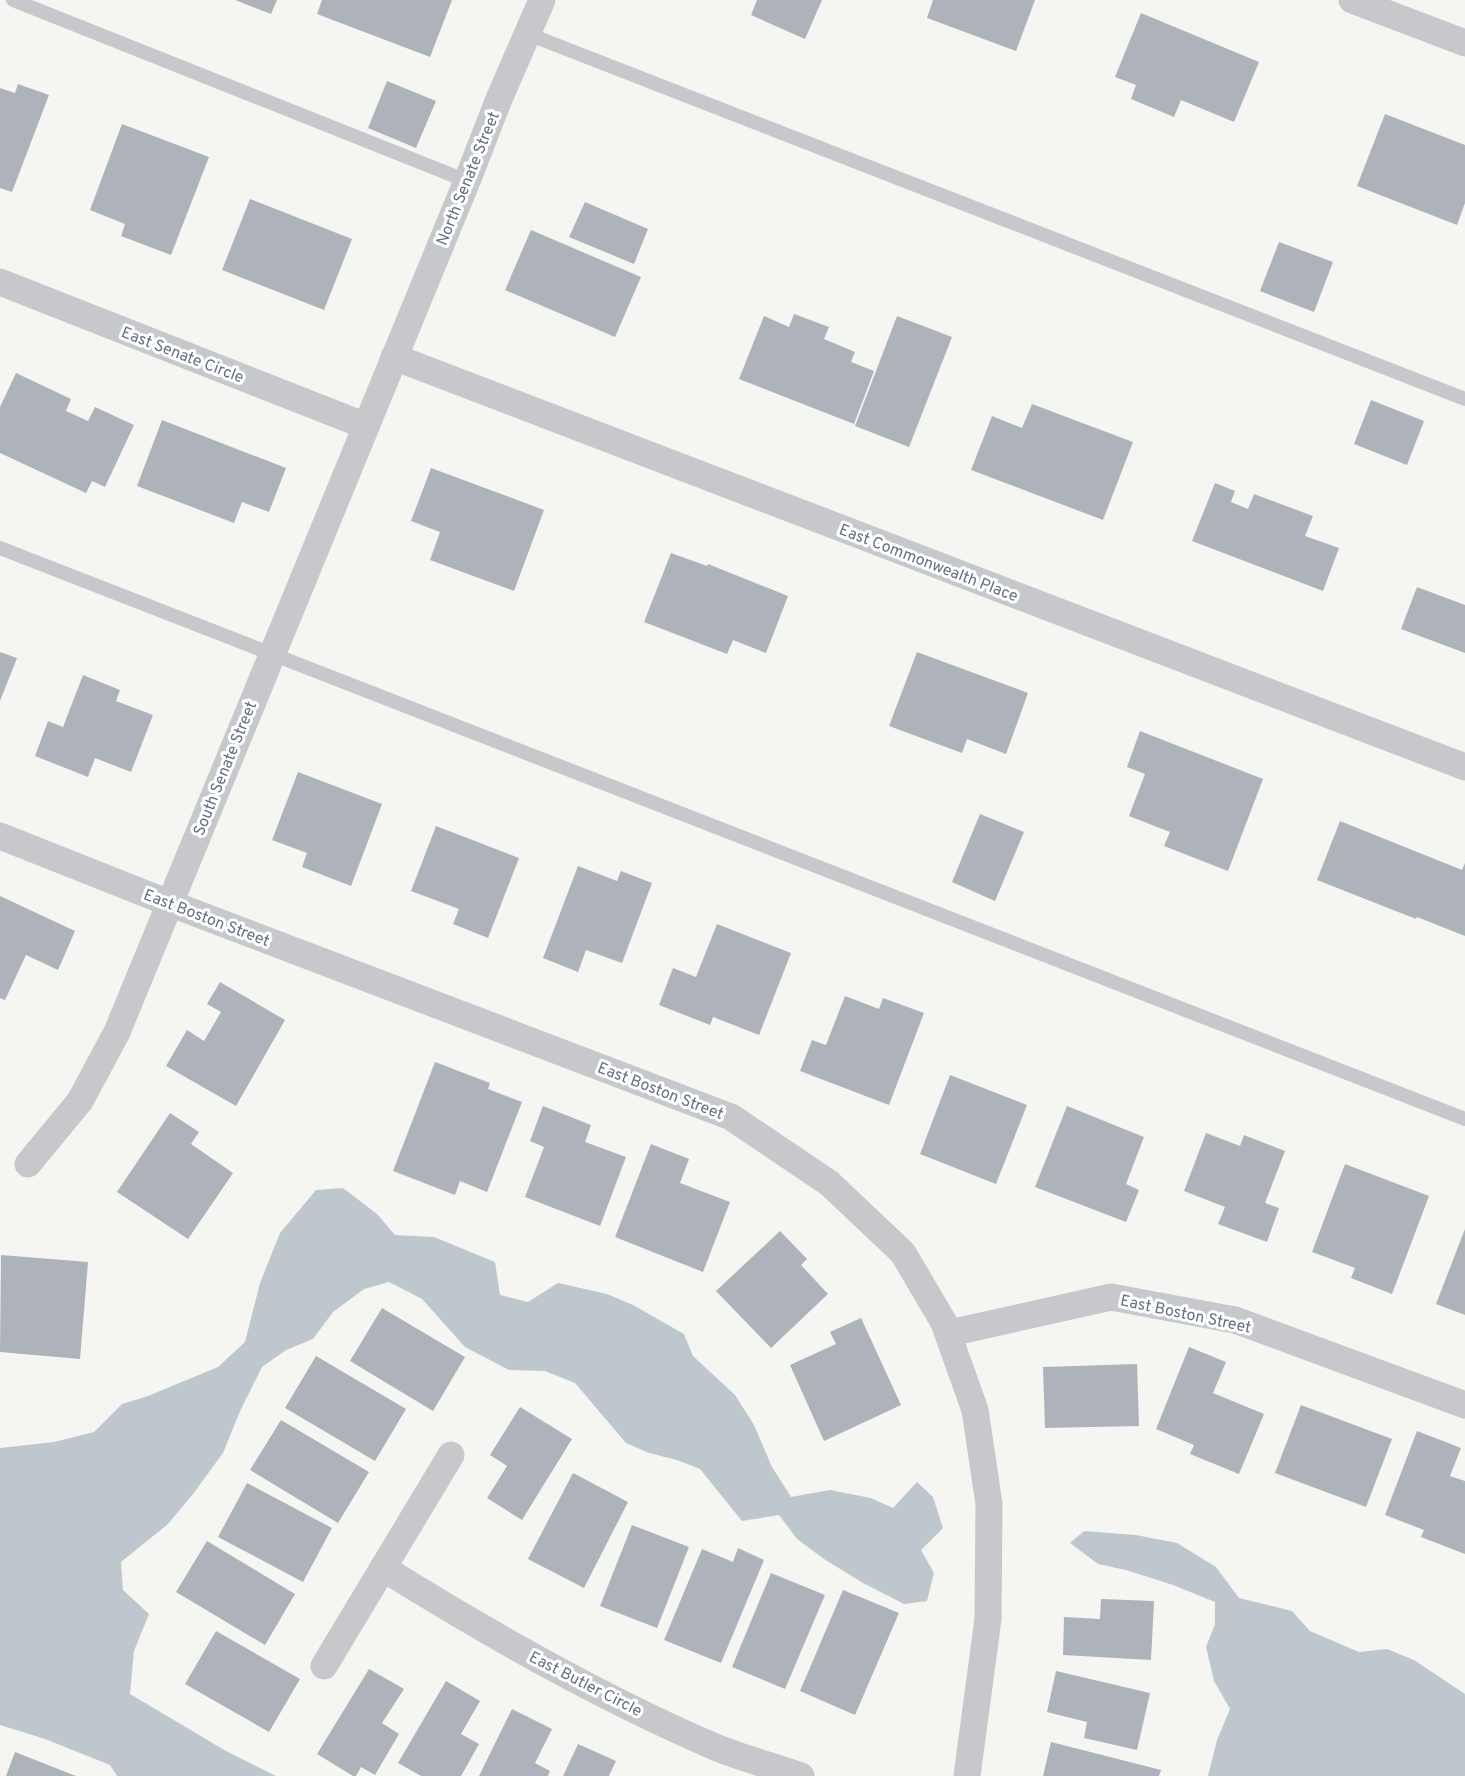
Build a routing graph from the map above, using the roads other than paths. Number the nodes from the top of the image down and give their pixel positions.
1 (13, 0) edge
2 (542, 0) edge
3 (1352, 0) edge
4 (528, 34) junction
5 (1465, 43) edge
6 (467, 181) junction
7 (0, 282) edge
8 (394, 357) junction
9 (1465, 399) edge
10 (366, 426) junction
11 (0, 548) edge
12 (272, 653) junction
13 (1465, 767) edge
14 (0, 836) edge
15 (169, 903) junction
16 (1465, 1119) edge
17 (28, 1164) dead end
18 (944, 1323) junction
19 (1465, 1405) edge
20 (452, 1455) dead end
21 (383, 1568) junction
22 (324, 1666) dead end
23 (801, 1776) edge
24 (967, 1776) edge

1 - 6 lane
2 - 4 street, North Senate Street
3 - 5 street
4 - 6 street, North Senate Street
4 - 9 lane
6 - 8 street, North Senate Street
7 - 10 street, East Senate Circle
8 - 10 street, South Senate Street
8 - 13 street, East Commonwealth Place
10 - 12 street, South Senate Street
11 - 12 lane
12 - 15 street, South Senate Street
12 - 16 lane
14 - 15 street, East Boston Street
15 - 17 street, South Senate Street
15 - 18 street, East Boston Street
18 - 19 street, East Boston Street
18 - 24 street
20 - 21 street
21 - 22 street
21 - 23 street, East Butler Circle

